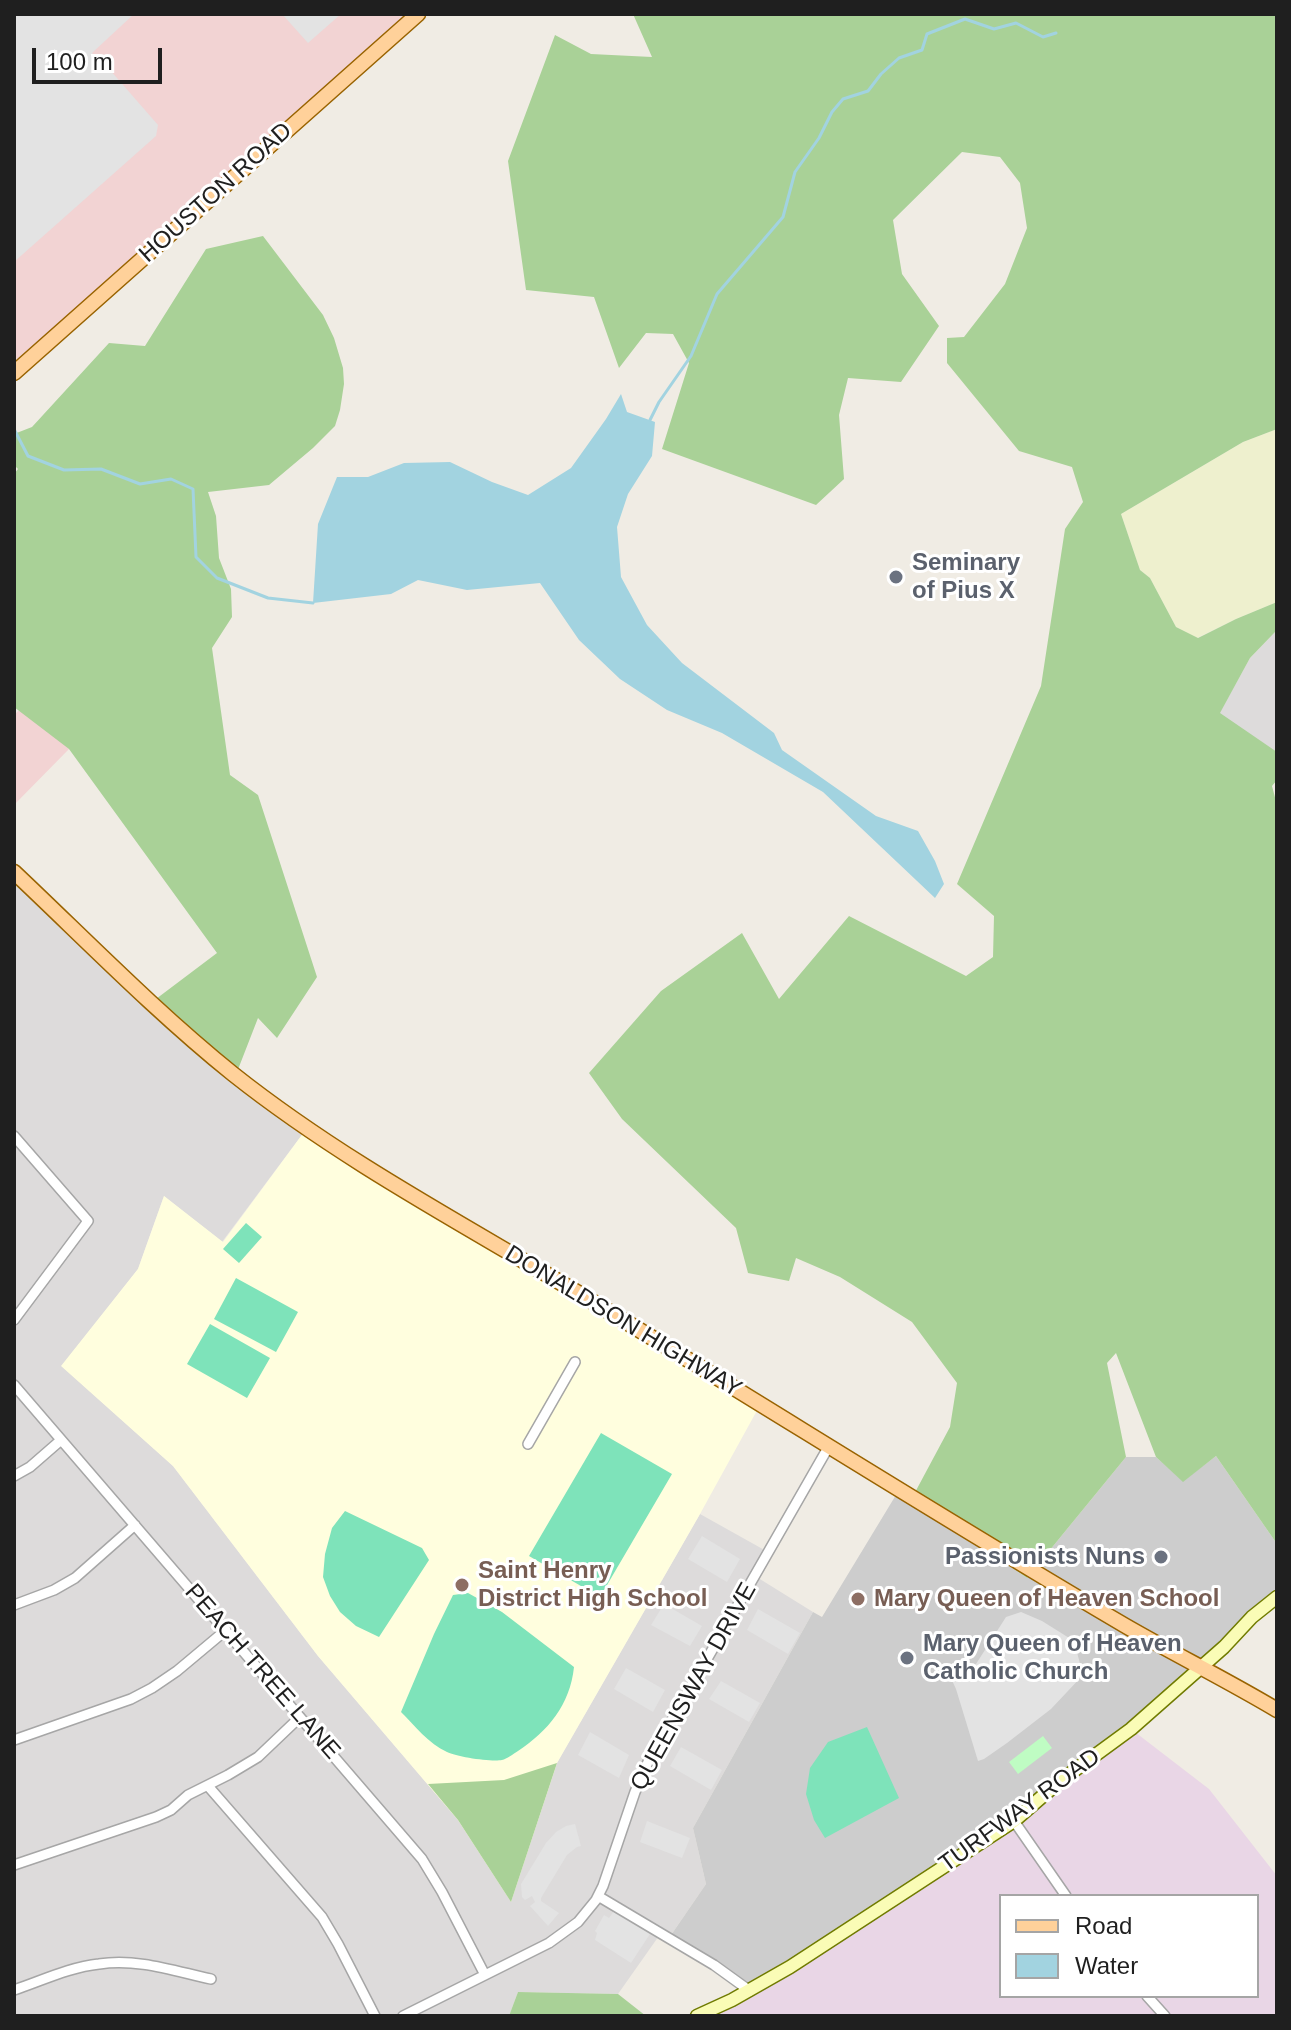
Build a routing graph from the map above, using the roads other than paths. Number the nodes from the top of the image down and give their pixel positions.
1 (418, 14) edge
2 (14, 373) edge
3 (14, 872) edge
4 (14, 1136) edge
5 (14, 1320) edge
6 (575, 1362) dead end
7 (14, 1385) edge
8 (61, 1440) junction
9 (528, 1444) dead end
10 (829, 1446) junction
11 (14, 1476) edge
12 (135, 1525) junction
13 (1277, 1597) edge
14 (14, 1605) edge
15 (226, 1630) junction
16 (1201, 1666) junction
17 (1277, 1710) edge
18 (300, 1717) junction
19 (14, 1740) edge
20 (208, 1786) junction
21 (1014, 1821) junction
22 (14, 1865) edge
23 (1065, 1894) edge
24 (598, 1896) junction
25 (485, 1975) junction
26 (211, 1979) dead end
27 (14, 1990) edge
28 (750, 1991) junction
29 (1149, 1998) edge
30 (375, 2016) edge
31 (403, 2016) edge
32 (697, 2016) edge
33 (1165, 2016) edge

1 - 2 main road, HOUSTON ROAD
3 - 10 main road, DONALDSON HIGHWAY
4 - 5 street
6 - 9 street
7 - 8 street, PEACH TREE LANE
8 - 11 street
8 - 12 street, PEACH TREE LANE
10 - 16 main road, DONALDSON HIGHWAY
10 - 24 street, QUEENSWAY DRIVE
12 - 14 street
12 - 15 street, PEACH TREE LANE
13 - 16 main road, TURFWAY ROAD
15 - 18 street, PEACH TREE LANE
15 - 19 street
16 - 17 main road, DONALDSON HIGHWAY
16 - 21 main road, TURFWAY ROAD
18 - 20 street
18 - 25 street, PEACH TREE LANE
20 - 22 street
20 - 30 street
21 - 23 street
21 - 28 main road, TURFWAY ROAD
24 - 25 street, QUEENSWAY DRIVE
24 - 28 street
25 - 31 street, QUEENSWAY DRIVE
26 - 27 street
28 - 32 main road, TURFWAY ROAD
29 - 33 street

